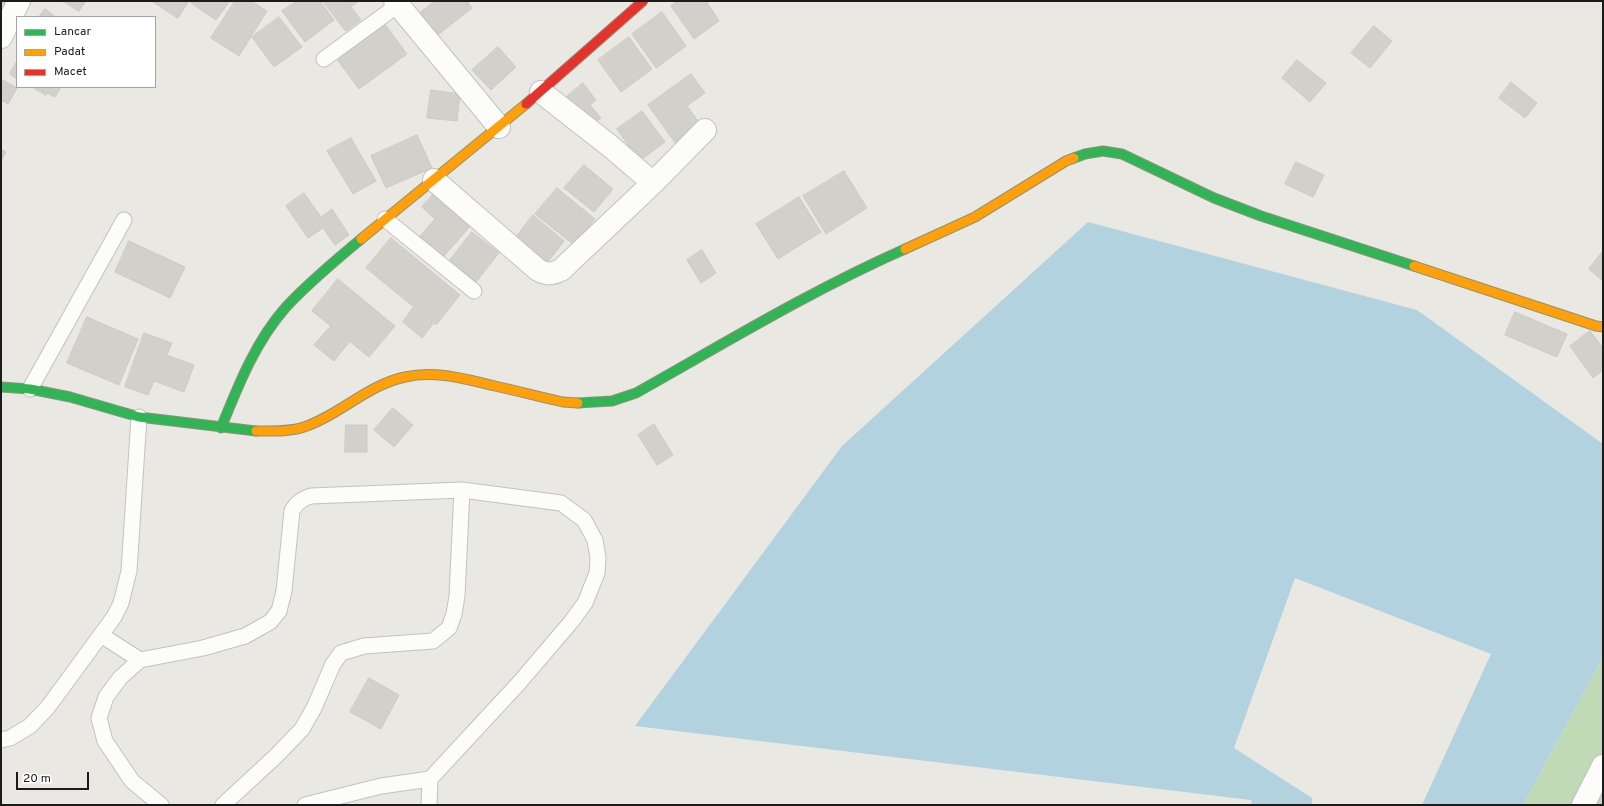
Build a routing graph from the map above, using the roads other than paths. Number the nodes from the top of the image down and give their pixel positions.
1 (19, 1) edge
2 (643, 1) edge
3 (397, 3) edge
4 (1, 37) edge
5 (324, 59) dead end
6 (540, 92) junction
7 (499, 127) junction
8 (705, 130) dead end
9 (434, 180) junction
10 (653, 183) junction
11 (385, 219) junction
12 (124, 220) dead end
13 (474, 291) dead end
14 (1603, 327) edge
15 (1, 387) edge
16 (30, 389) junction
17 (139, 417) junction
18 (221, 428) junction
19 (462, 490) junction
20 (101, 635) junction
21 (140, 660) junction
22 (1, 740) edge
23 (1603, 766) edge
24 (430, 779) junction
25 (160, 805) edge
26 (223, 805) edge
27 (305, 805) edge
28 (429, 805) edge
29 (1583, 805) edge

1 - 4 street
2 - 6 street
3 - 5 lane
3 - 7 street
6 - 7 street
6 - 10 street
7 - 9 street
8 - 10 street
9 - 10 street
9 - 11 street
11 - 13 lane
11 - 18 street
12 - 16 lane
14 - 18 street
15 - 16 street
16 - 17 street
17 - 18 street
17 - 20 lane
19 - 21 lane
19 - 24 lane
19 - 26 lane
20 - 21 lane
20 - 22 lane
21 - 25 lane
23 - 29 street
24 - 27 lane
24 - 28 lane

